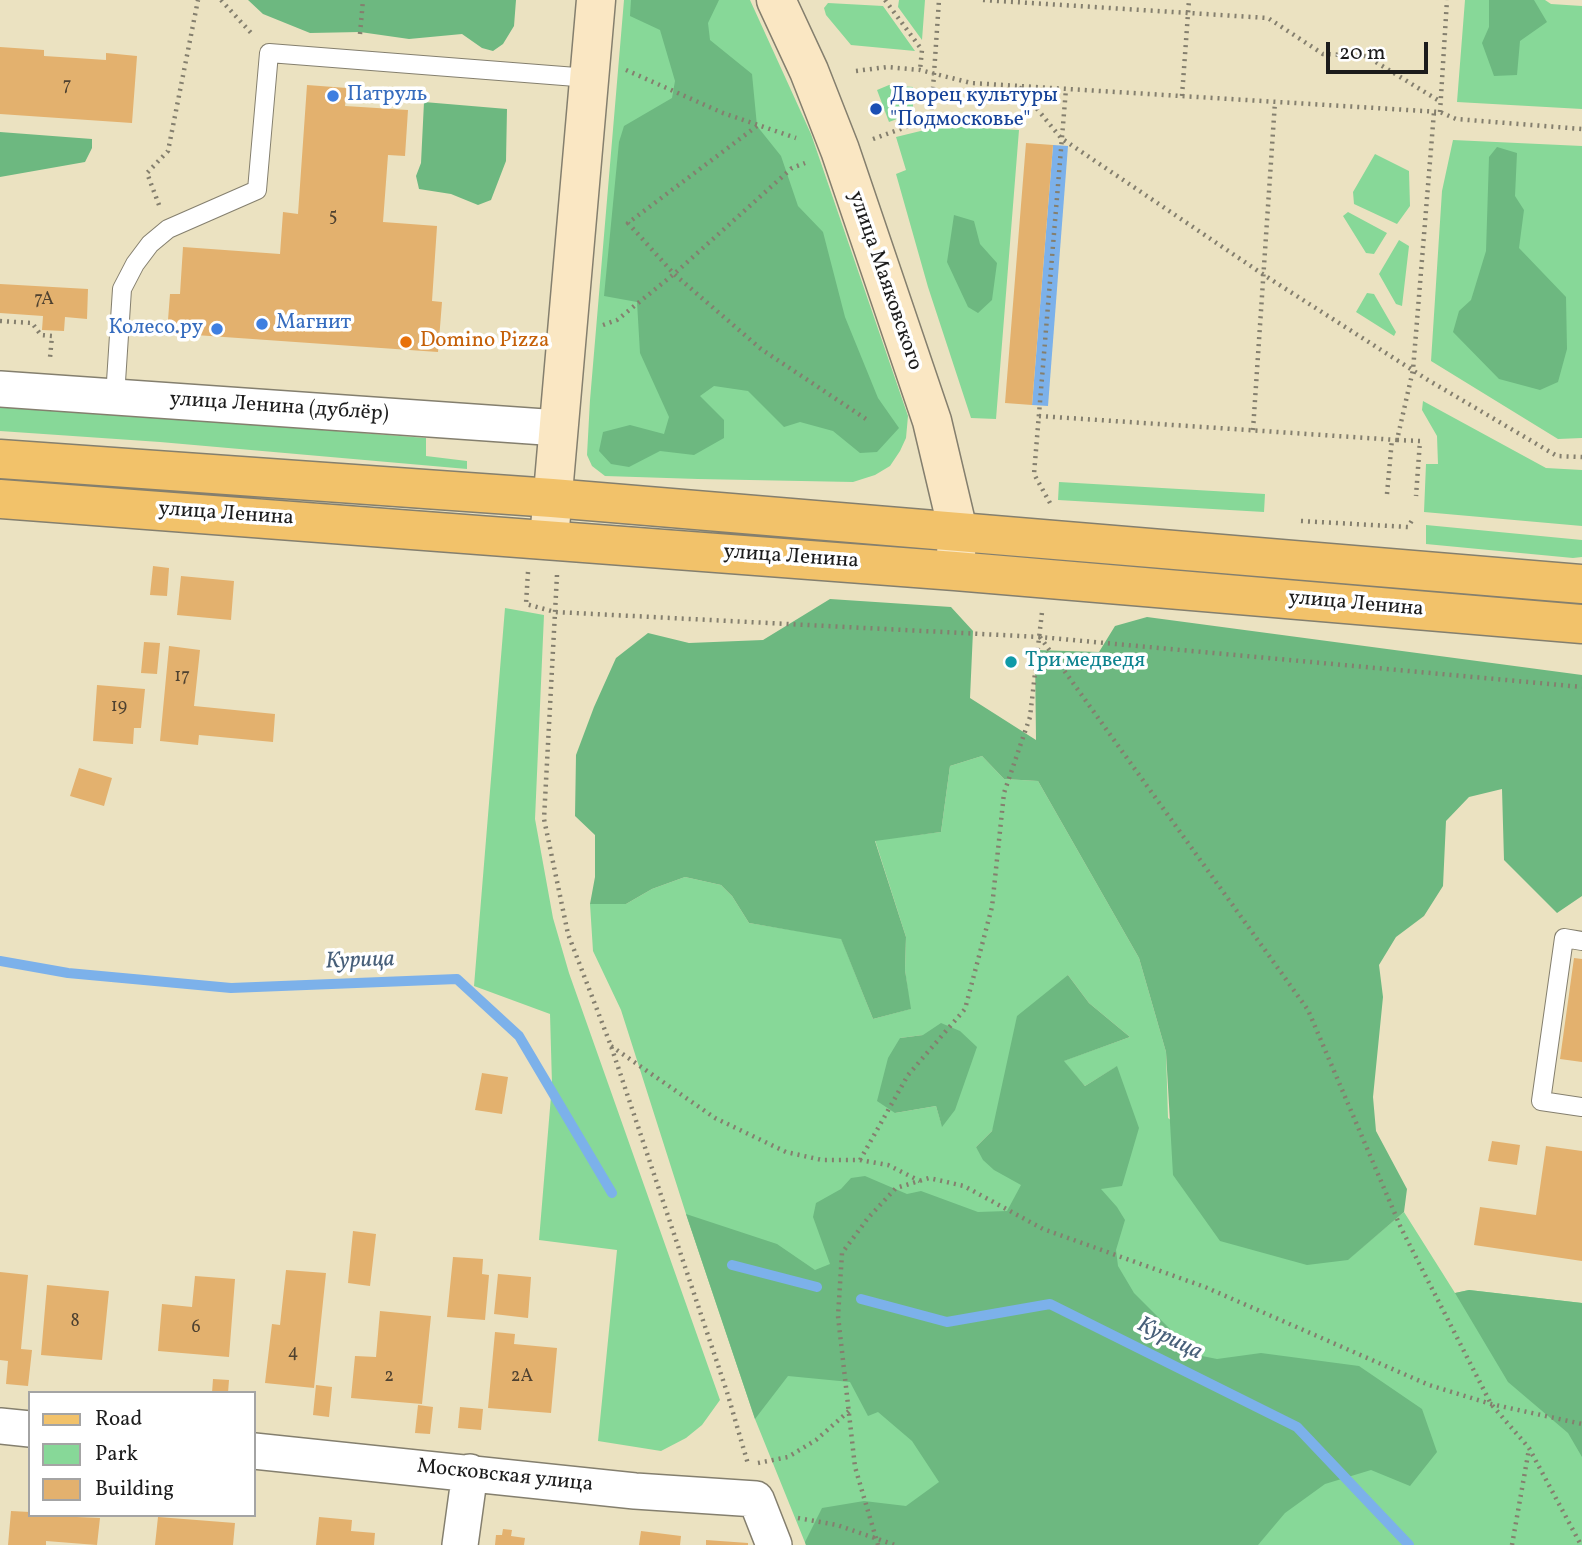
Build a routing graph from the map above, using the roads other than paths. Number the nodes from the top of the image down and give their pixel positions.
1 (596, 0) edge
2 (776, 0) edge
3 (604, 72) junction
4 (0, 389) edge
5 (115, 397) junction
6 (559, 428) junction
7 (0, 459) edge
8 (552, 498) junction
9 (0, 499) edge
10 (958, 531) junction
11 (545, 557) junction
12 (955, 570) junction
13 (1582, 584) edge
14 (1582, 624) edge
15 (1582, 941) edge
16 (1582, 1107) edge
17 (0, 1426) edge
18 (28, 1429) edge
19 (256, 1451) edge
20 (470, 1472) junction
21 (460, 1545) edge
22 (774, 1545) edge

1 - 3 street
2 - 10 street, улица Маяковского
3 - 5 lane
3 - 6 street
4 - 5 street, улица Ленина (дублёр)
5 - 6 street, улица Ленина (дублёр)
6 - 8 street
7 - 8 main road, улица Ленина
8 - 10 main road, улица Ленина
8 - 11 street
9 - 11 main road, улица Ленина
10 - 12 street, улица Маяковского
10 - 13 main road, улица Ленина
11 - 12 main road, улица Ленина
12 - 14 main road, улица Ленина
15 - 16 lane
17 - 18 street
19 - 20 street, Московская улица
20 - 21 street
20 - 22 street, Московская улица

